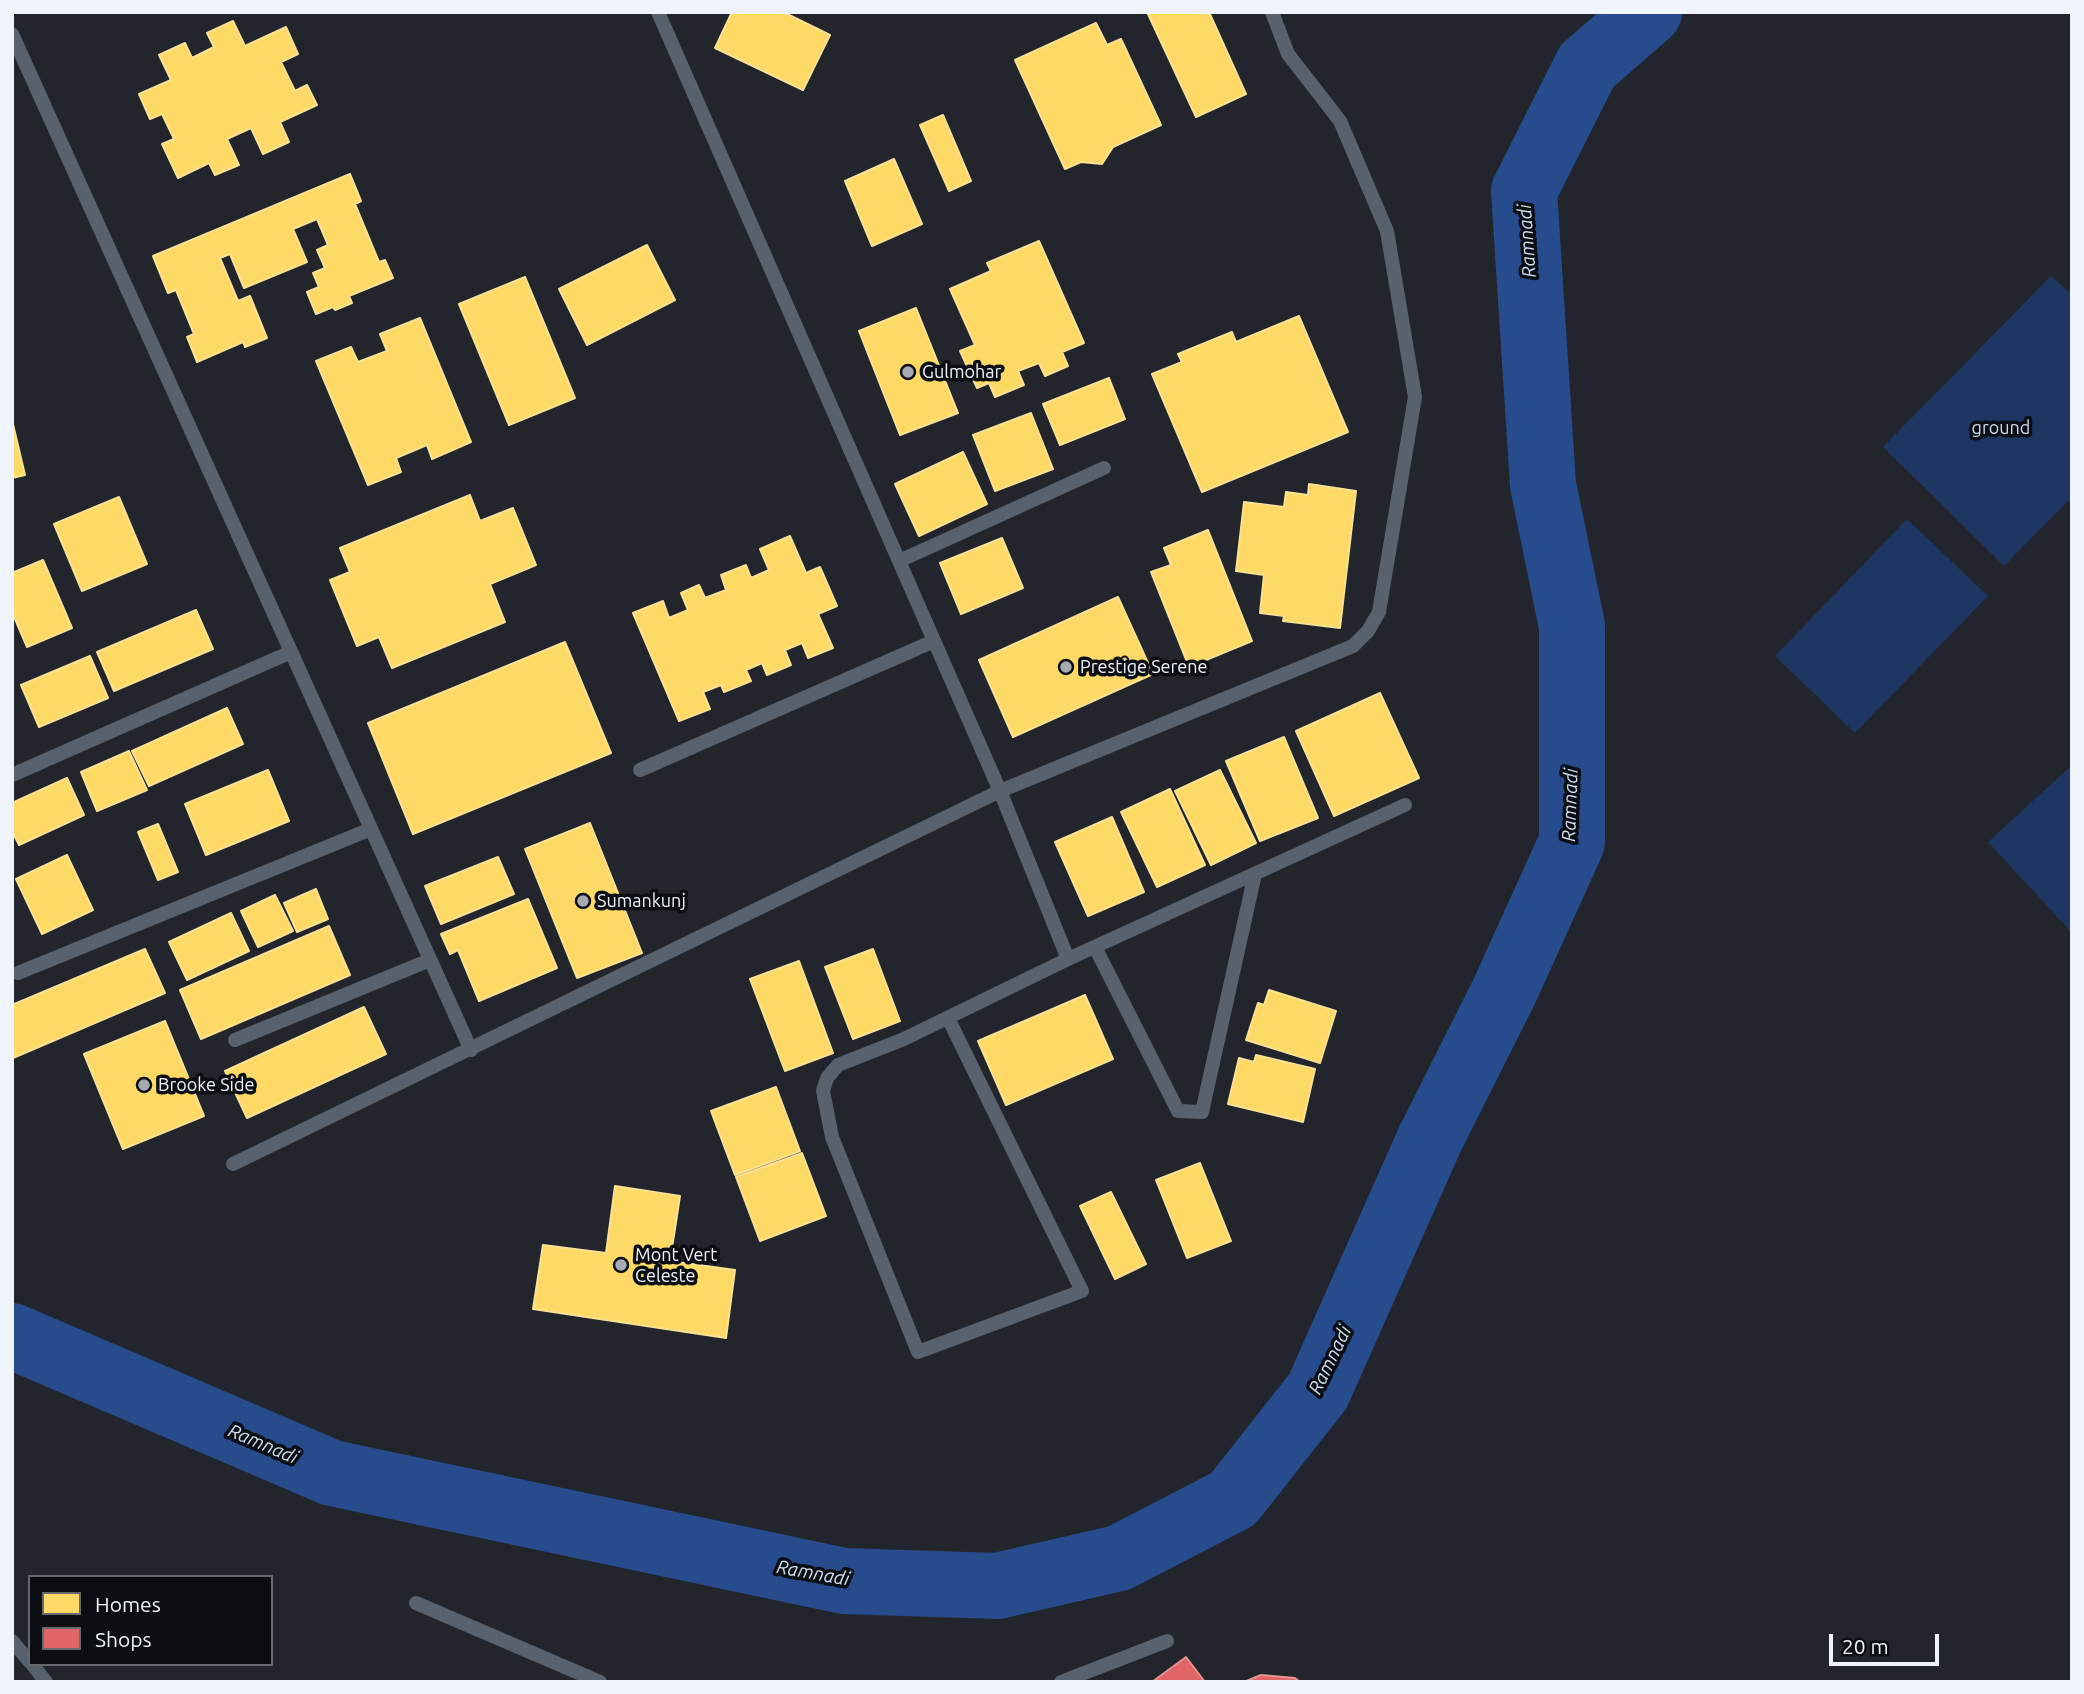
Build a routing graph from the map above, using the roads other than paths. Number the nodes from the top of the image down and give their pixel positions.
1 (658, 12) edge
2 (1272, 12) edge
3 (12, 34) edge
4 (1104, 468) dead end
5 (899, 561) junction
6 (934, 641) junction
7 (291, 652) junction
8 (640, 770) dead end
9 (12, 775) edge
10 (1000, 791) junction
11 (1405, 805) dead end
12 (371, 829) junction
13 (1255, 874) junction
14 (1095, 947) junction
15 (1068, 959) junction
16 (430, 960) junction
17 (18, 973) dead end
18 (948, 1018) junction
19 (235, 1040) dead end
20 (471, 1050) junction
21 (233, 1164) dead end
22 (416, 1603) dead end
23 (12, 1641) edge
24 (1167, 1641) dead end
25 (28, 1660) edge
26 (33, 1666) edge
27 (46, 1682) edge
28 (600, 1682) edge
29 (1061, 1682) edge

1 - 5 lane
2 - 10 lane
3 - 7 lane
4 - 5 lane
5 - 6 lane
6 - 8 lane
6 - 10 lane
7 - 9 lane
7 - 12 lane
10 - 15 lane
10 - 20 lane
11 - 13 lane
12 - 16 lane
12 - 17 lane
13 - 14 lane
13 - 14 lane
14 - 15 lane
15 - 18 lane
16 - 19 lane
16 - 20 lane
18 - 18 lane
20 - 21 lane
22 - 28 lane
23 - 25 lane
24 - 29 lane
26 - 27 lane

